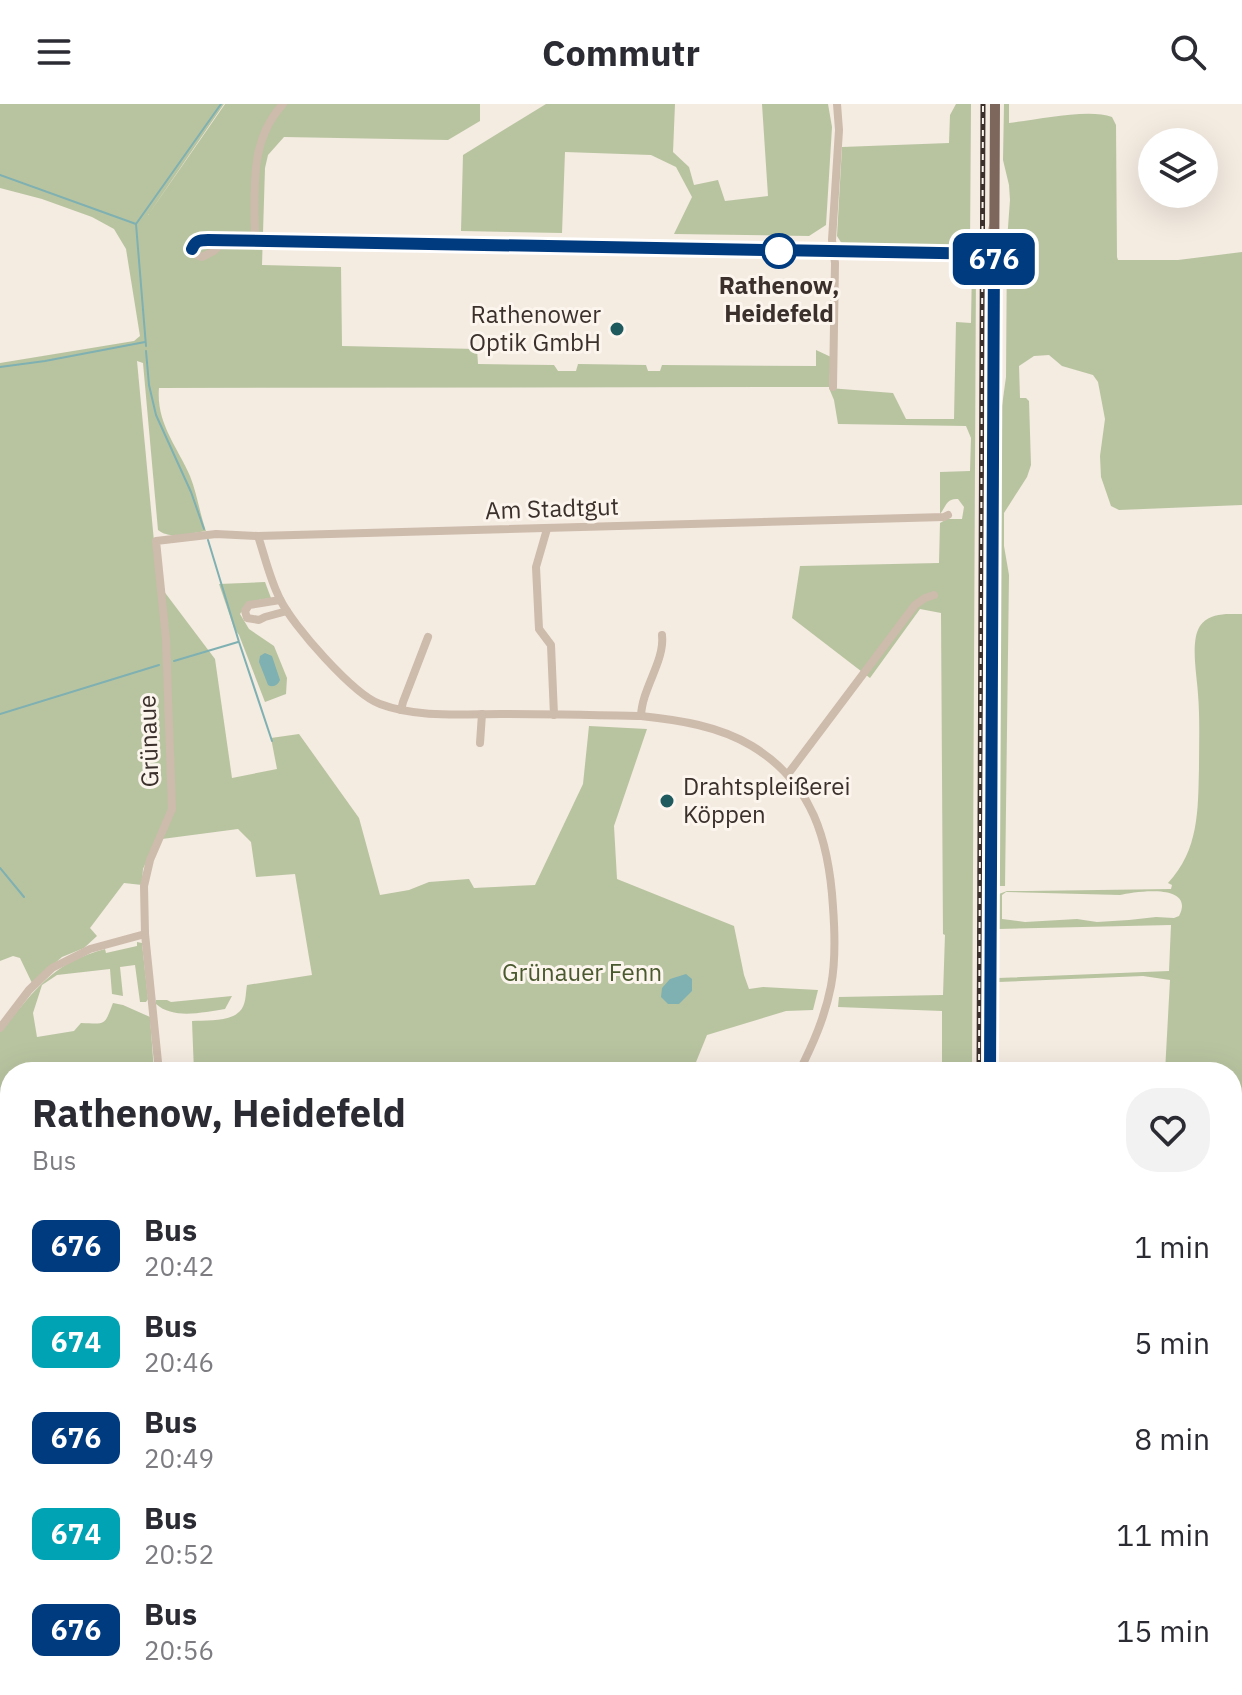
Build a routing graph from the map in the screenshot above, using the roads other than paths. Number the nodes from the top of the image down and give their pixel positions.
1 (283, 104) edge
2 (837, 104) edge
3 (995, 104) edge
4 (994, 223) junction
5 (225, 240) dead end
6 (255, 240) junction
7 (835, 252) junction
8 (982, 254) junction
9 (994, 254) junction
10 (833, 387) dead end
11 (948, 515) dead end
12 (547, 529) junction
13 (258, 536) junction
14 (156, 541) joint
15 (934, 595) dead end
16 (280, 600) junction
17 (287, 611) junction
18 (662, 635) dead end
19 (428, 637) dead end
20 (401, 710) junction
21 (482, 714) junction
22 (554, 715) junction
23 (641, 716) junction
24 (480, 743) dead end
25 (788, 774) junction
26 (145, 934) junction
27 (0, 1028) edge
28 (158, 1062) edge
29 (804, 1062) edge
30 (990, 1062) edge

1 - 6 street
2 - 7 street
3 - 4 main road
4 - 8 street
4 - 9 main road
5 - 6 street
6 - 7 street
7 - 8 street
7 - 10 street
8 - 9 street
9 - 30 main road
11 - 12 street, Am Stadtgut
12 - 13 street, Am Stadtgut
12 - 22 street
13 - 14 street, Am Stadtgut
13 - 16 street
14 - 26 street, Grünaue
15 - 25 street
16 - 17 street
16 - 17 street
17 - 20 street
18 - 23 street
19 - 20 street
20 - 21 street
21 - 22 street
21 - 24 street
22 - 23 street
23 - 25 street
25 - 29 street
26 - 27 street
26 - 28 street, Grünaue

